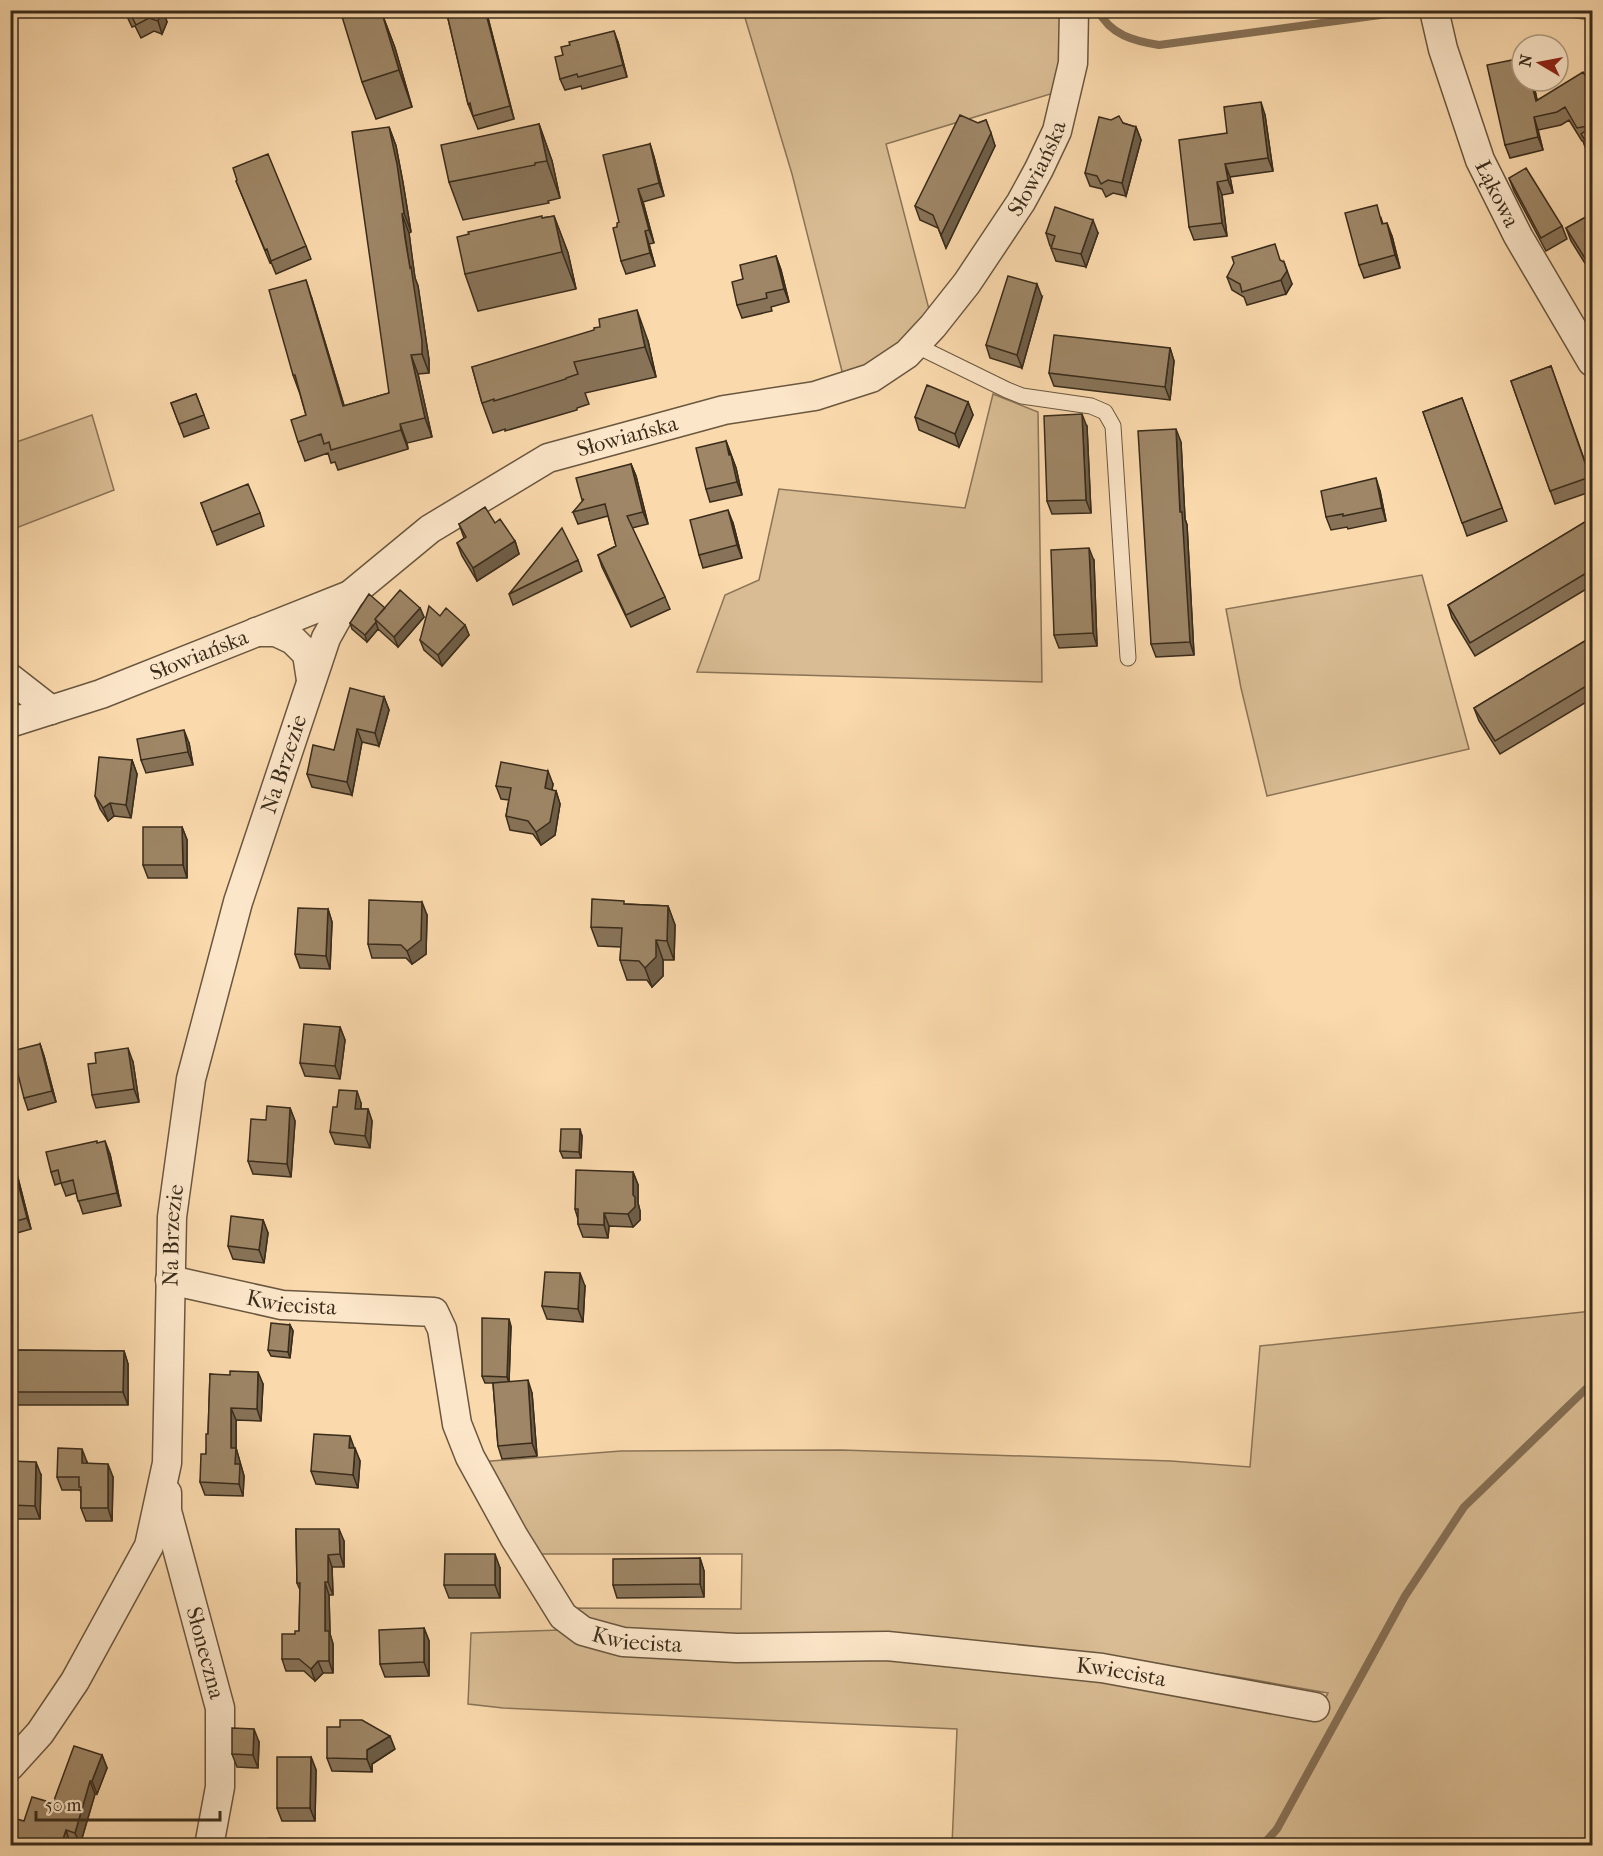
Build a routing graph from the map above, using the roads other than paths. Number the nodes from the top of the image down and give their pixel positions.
1 (1074, 10) edge
2 (1434, 10) edge
3 (915, 345) junction
4 (1593, 362) edge
5 (350, 595) junction
6 (254, 632) junction
7 (1128, 658) dead end
8 (10, 678) edge
9 (311, 680) junction
10 (51, 710) junction
11 (10, 723) edge
12 (170, 1280) junction
13 (167, 1463) junction
14 (1315, 1707) dead end
15 (10, 1766) edge
16 (209, 1845) edge

1 - 3 street, Słowiańska
2 - 4 street, Łąkowa
3 - 5 street, Słowiańska
3 - 7 lane
5 - 6 street, Słowiańska
5 - 9 street, Na Brzezie
6 - 9 street, Na Brzezie
6 - 10 street, Słowiańska
8 - 10 street
9 - 12 street, Na Brzezie
10 - 11 street, Słowiańska
12 - 13 street, Na Brzezie
12 - 14 street, Kwiecista
13 - 15 street, Na Brzezie
13 - 16 street, Słoneczna

